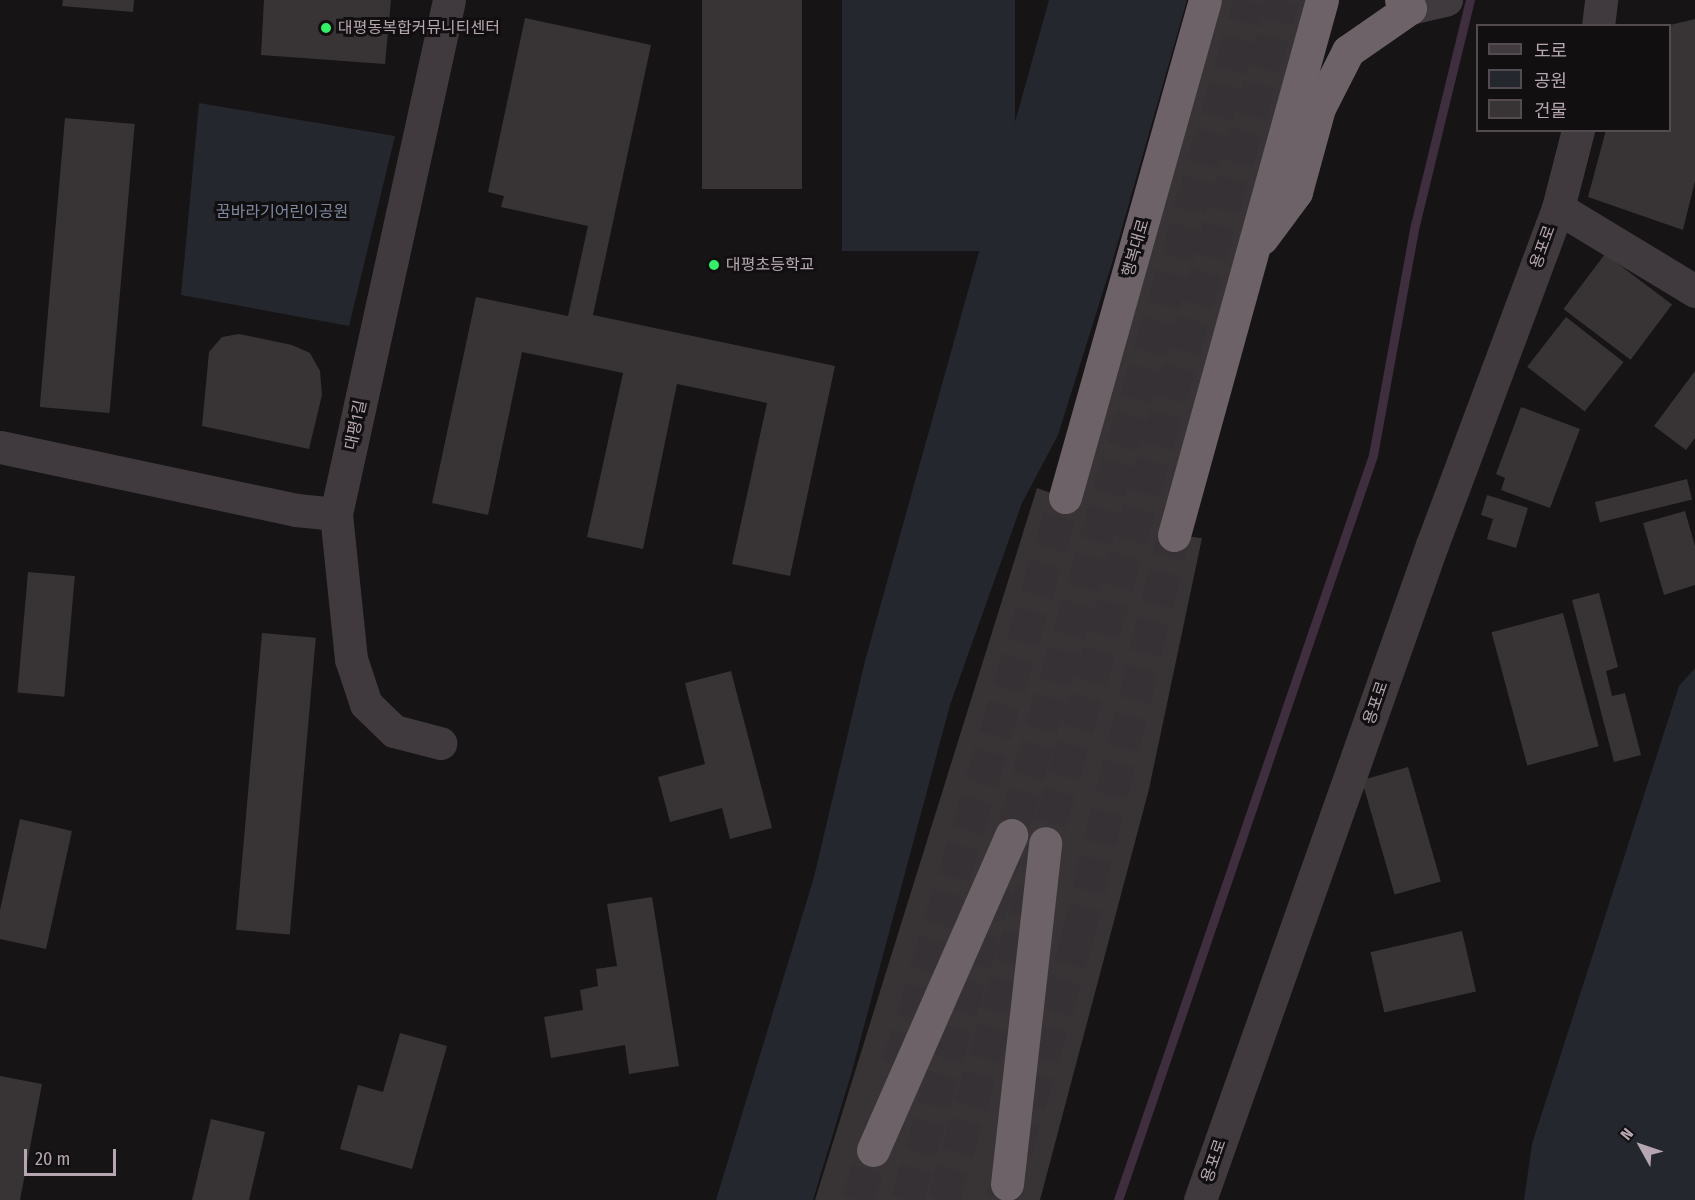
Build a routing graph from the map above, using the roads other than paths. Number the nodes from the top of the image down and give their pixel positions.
1 (449, 0) edge
2 (1205, 0) edge
3 (1322, 0) edge
4 (1446, 0) edge
5 (1601, 0) edge
6 (1405, 4) edge
7 (1598, 24) edge
8 (1577, 132) edge
9 (1558, 208) junction
10 (1248, 256) junction
11 (1695, 291) edge
12 (0, 447) edge
13 (1065, 497) tunnel mouth
14 (336, 514) junction
15 (1174, 535) tunnel mouth
16 (440, 743) dead end
17 (1011, 835) dead end
18 (1045, 843) dead end
19 (873, 1150) tunnel mouth
20 (1007, 1184) dead end
21 (1200, 1200) edge

1 - 14 street, 대평1길
2 - 13 highway, 행복대로
3 - 10 highway
4 - 6 street
5 - 7 street
6 - 10 highway
8 - 9 street, 용포로
9 - 11 street, 용포로
9 - 21 street, 용포로
10 - 15 highway
12 - 14 street
14 - 16 street, 대평1길
17 - 19 highway
18 - 20 highway

